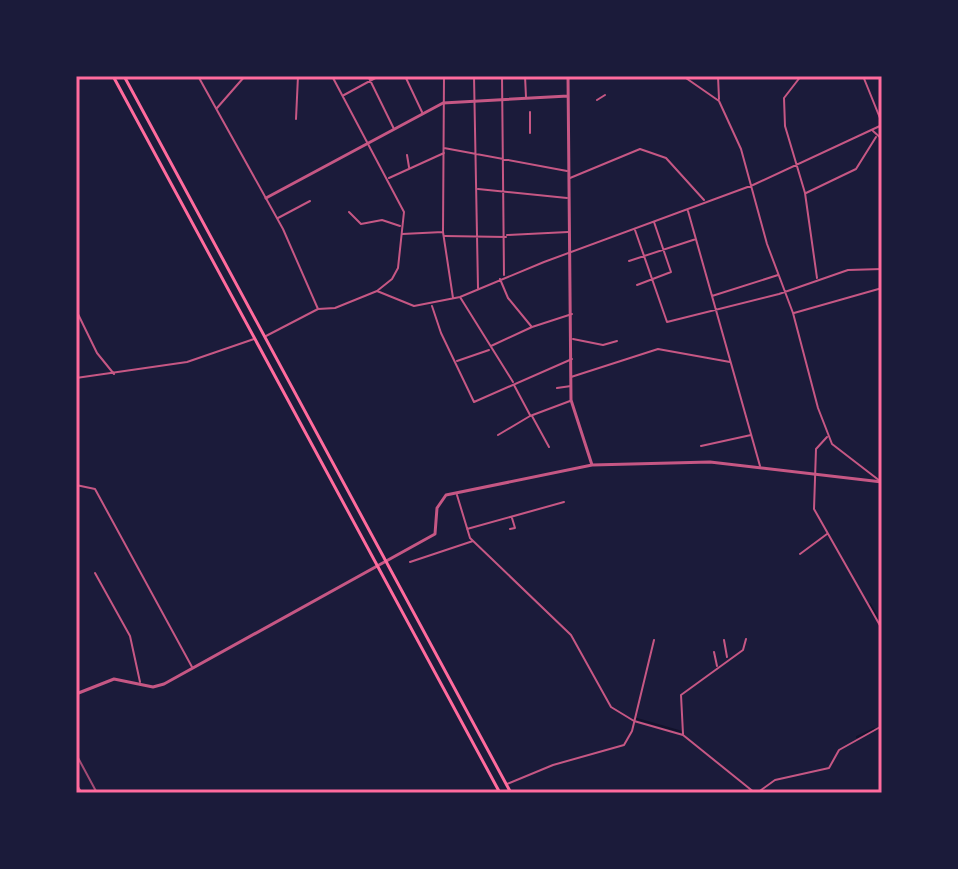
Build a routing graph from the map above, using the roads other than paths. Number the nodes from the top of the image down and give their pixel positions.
1 (113, 76) edge
2 (124, 76) edge
3 (198, 76) edge
4 (245, 76) edge
5 (298, 76) edge
6 (332, 76) edge
7 (368, 76) edge
8 (379, 76) edge
9 (405, 76) edge
10 (444, 76) edge
11 (474, 76) edge
12 (502, 76) edge
13 (525, 76) edge
14 (568, 76) edge
15 (683, 76) edge
16 (718, 76) edge
17 (801, 76) edge
18 (863, 76) edge
19 (371, 81) junction
20 (343, 95) junction
21 (605, 95) dead end
22 (568, 96) junction
23 (503, 97) junction
24 (526, 97) junction
25 (476, 99) junction
26 (597, 100) dead end
27 (719, 101) junction
28 (443, 103) junction
29 (216, 109) junction
30 (530, 112) dead end
31 (422, 113) junction
32 (146, 118) junction
33 (296, 119) dead end
34 (138, 123) junction
35 (882, 125) edge
36 (394, 130) junction
37 (872, 130) junction
38 (530, 133) dead end
39 (876, 137) junction
40 (882, 139) edge
41 (370, 143) junction
42 (444, 148) junction
43 (444, 153) junction
44 (476, 154) junction
45 (407, 155) dead end
46 (505, 159) junction
47 (794, 164) junction
48 (409, 168) junction
49 (569, 171) junction
50 (388, 178) junction
51 (569, 179) junction
52 (753, 185) junction
53 (476, 189) junction
54 (504, 192) junction
55 (805, 193) junction
56 (266, 198) junction
57 (569, 198) junction
58 (310, 201) dead end
59 (705, 201) junction
60 (687, 208) junction
61 (349, 212) dead end
62 (277, 219) junction
63 (654, 222) junction
64 (401, 226) junction
65 (635, 229) junction
66 (568, 232) junction
67 (401, 234) junction
68 (443, 234) junction
69 (506, 236) junction
70 (476, 237) junction
71 (698, 238) junction
72 (664, 249) junction
73 (568, 254) junction
74 (644, 256) junction
75 (629, 261) dead end
76 (882, 269) edge
77 (779, 275) junction
78 (502, 278) junction
79 (654, 279) junction
80 (817, 279) junction
81 (637, 285) dead end
82 (882, 288) edge
83 (478, 289) junction
84 (377, 291) junction
85 (785, 291) junction
86 (460, 297) junction
87 (711, 297) junction
88 (454, 299) junction
89 (432, 304) junction
90 (249, 309) junction
91 (318, 309) junction
92 (76, 310) edge
93 (715, 311) junction
94 (241, 313) junction
95 (793, 313) junction
96 (572, 314) junction
97 (532, 327) junction
98 (265, 337) junction
99 (255, 339) junction
100 (573, 339) junction
101 (617, 341) dead end
102 (490, 348) junction
103 (572, 359) junction
104 (456, 361) junction
105 (731, 362) junction
106 (115, 375) junction
107 (571, 377) junction
108 (76, 378) edge
109 (513, 383) junction
110 (571, 386) junction
111 (557, 388) dead end
112 (571, 400) junction
113 (531, 416) junction
114 (498, 435) dead end
115 (752, 435) junction
116 (828, 436) junction
117 (701, 446) dead end
118 (549, 447) dead end
119 (592, 465) junction
120 (760, 467) junction
121 (815, 472) junction
122 (882, 482) edge
123 (76, 485) edge
124 (457, 493) junction
125 (564, 502) dead end
126 (512, 517) junction
127 (510, 529) dead end
128 (466, 530) junction
129 (828, 534) junction
130 (473, 541) junction
131 (800, 554) dead end
132 (386, 561) junction
133 (410, 562) dead end
134 (379, 565) junction
135 (95, 573) dead end
136 (882, 629) edge
137 (746, 639) dead end
138 (654, 640) dead end
139 (724, 640) dead end
140 (714, 652) dead end
141 (727, 658) junction
142 (718, 667) junction
143 (193, 668) junction
144 (140, 683) junction
145 (76, 694) edge
146 (634, 721) junction
147 (882, 726) edge
148 (683, 735) junction
149 (76, 784) edge
150 (506, 785) junction
151 (82, 793) edge
152 (500, 793) edge
153 (511, 793) edge
154 (756, 793) edge

1 - 34 main road
2 - 32 main road
3 - 29 street
4 - 29 street
5 - 33 street
6 - 20 street
7 - 19 street
8 - 19 street
9 - 31 street
10 - 28 street
11 - 25 street
12 - 23 street
13 - 24 street
14 - 22 street
15 - 27 street
16 - 27 street
17 - 47 street
18 - 35 street
19 - 20 street
19 - 36 street
20 - 41 street
21 - 26 street
22 - 24 street
22 - 49 street
23 - 24 street
23 - 25 street
23 - 46 street
25 - 28 street
25 - 44 street
27 - 52 street
28 - 31 street
28 - 42 street
29 - 56 street
30 - 38 street
31 - 36 street
32 - 34 main road
32 - 90 main road
34 - 94 main road
35 - 37 street
36 - 41 street
37 - 39 street
37 - 47 street
39 - 40 street
39 - 55 street
41 - 50 street
41 - 56 street
42 - 43 street
42 - 44 street
43 - 48 street
43 - 68 street
44 - 46 street
44 - 53 street
45 - 48 street
46 - 49 street
46 - 54 street
47 - 52 street
47 - 55 street
48 - 50 street
49 - 51 street
50 - 64 street
51 - 57 street
51 - 59 street
52 - 59 street
52 - 77 street
53 - 54 street
53 - 70 street
54 - 57 street
54 - 69 street
55 - 80 street
56 - 62 street
57 - 66 street
58 - 62 street
59 - 60 street
60 - 63 street
60 - 71 street
61 - 64 street
62 - 91 street
63 - 65 street
63 - 72 street
64 - 67 street
65 - 73 street
65 - 74 street
66 - 69 street
66 - 73 street
67 - 68 street
67 - 84 street
68 - 70 street
68 - 88 street
69 - 70 street
69 - 78 street
70 - 83 street
71 - 72 street
71 - 87 street
72 - 74 street
72 - 79 street
73 - 78 street
73 - 96 street
74 - 75 street
74 - 79 street
76 - 80 street
77 - 85 street
77 - 87 street
78 - 83 street
78 - 97 street
79 - 81 street
79 - 93 street
80 - 85 street
82 - 95 street
83 - 86 street
84 - 89 street
84 - 91 street
85 - 93 street
85 - 95 street
86 - 88 street
86 - 102 street
87 - 93 street
88 - 89 street
89 - 104 street
90 - 94 main road
90 - 98 main road
91 - 98 street
92 - 106 street
93 - 105 street
94 - 99 main road
95 - 116 street
96 - 97 street
96 - 100 street
97 - 102 street
98 - 132 main road
99 - 106 street
99 - 134 main road
100 - 101 street
100 - 103 street
102 - 104 street
102 - 109 street
103 - 107 street
103 - 109 street
104 - 109 street
105 - 107 street
105 - 115 street
106 - 108 street
107 - 110 street
109 - 113 street
110 - 111 street
110 - 112 street
112 - 113 street
112 - 119 street
113 - 114 street
113 - 118 street
115 - 117 street
115 - 120 street
116 - 121 street
116 - 122 street
119 - 120 street
119 - 124 street
120 - 121 street
121 - 122 street
121 - 129 street
123 - 143 street
124 - 128 street
124 - 132 street
125 - 126 street
126 - 127 street
126 - 128 street
128 - 130 street
129 - 131 street
129 - 136 street
130 - 133 street
130 - 146 street
132 - 134 street
132 - 150 main road
134 - 143 street
134 - 152 main road
135 - 144 street
137 - 141 street
138 - 146 street
139 - 141 street
140 - 142 street
141 - 142 street
142 - 148 street
143 - 144 street
144 - 145 street
146 - 148 street
146 - 150 street
147 - 154 street
148 - 154 street
149 - 151 street
150 - 153 main road

